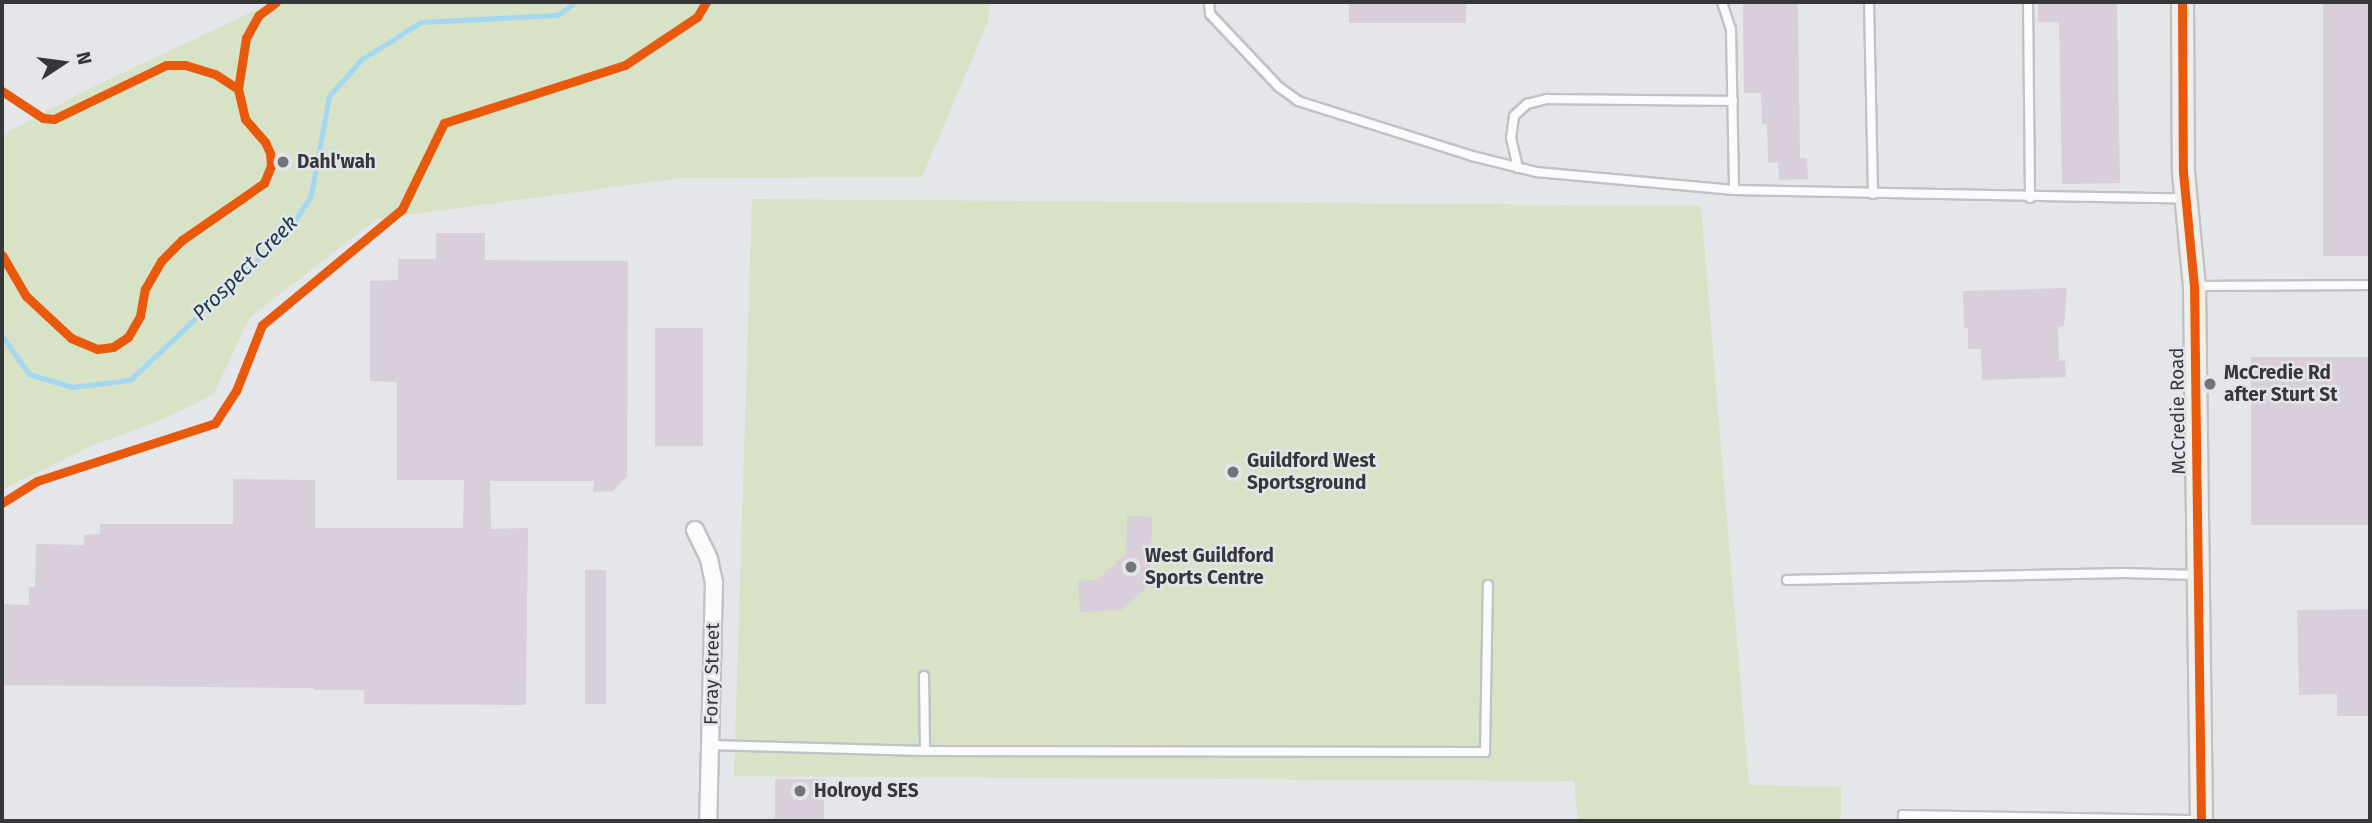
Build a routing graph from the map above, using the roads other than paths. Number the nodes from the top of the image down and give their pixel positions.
1 (1209, 2) edge
2 (1722, 2) edge
3 (1869, 2) edge
4 (2028, 2) edge
5 (2182, 2) edge
6 (1733, 101) junction
7 (1518, 167) junction
8 (1734, 190) junction
9 (1873, 194) junction
10 (2030, 198) junction
11 (2186, 199) junction
12 (2370, 285) edge
13 (2194, 286) junction
14 (695, 530) dead end
15 (2197, 575) junction
16 (1787, 580) dead end
17 (1488, 585) dead end
18 (924, 677) dead end
19 (710, 745) junction
20 (925, 751) junction
21 (2042, 819) edge
22 (2201, 820) edge
23 (709, 821) edge
24 (1903, 821) edge

1 - 7 lane
2 - 6 lane
3 - 9 lane
4 - 10 lane
5 - 11 street, McCredie Road
6 - 7 lane
6 - 8 lane
7 - 8 lane
8 - 9 lane
9 - 10 lane
10 - 11 lane
11 - 13 street, McCredie Road
12 - 13 lane
13 - 15 street, McCredie Road
14 - 19 street, Foray Street
15 - 16 lane
15 - 22 street, McCredie Road
17 - 20 lane
18 - 20 lane
19 - 20 lane
19 - 23 street, Foray Street
21 - 22 lane
21 - 24 lane

